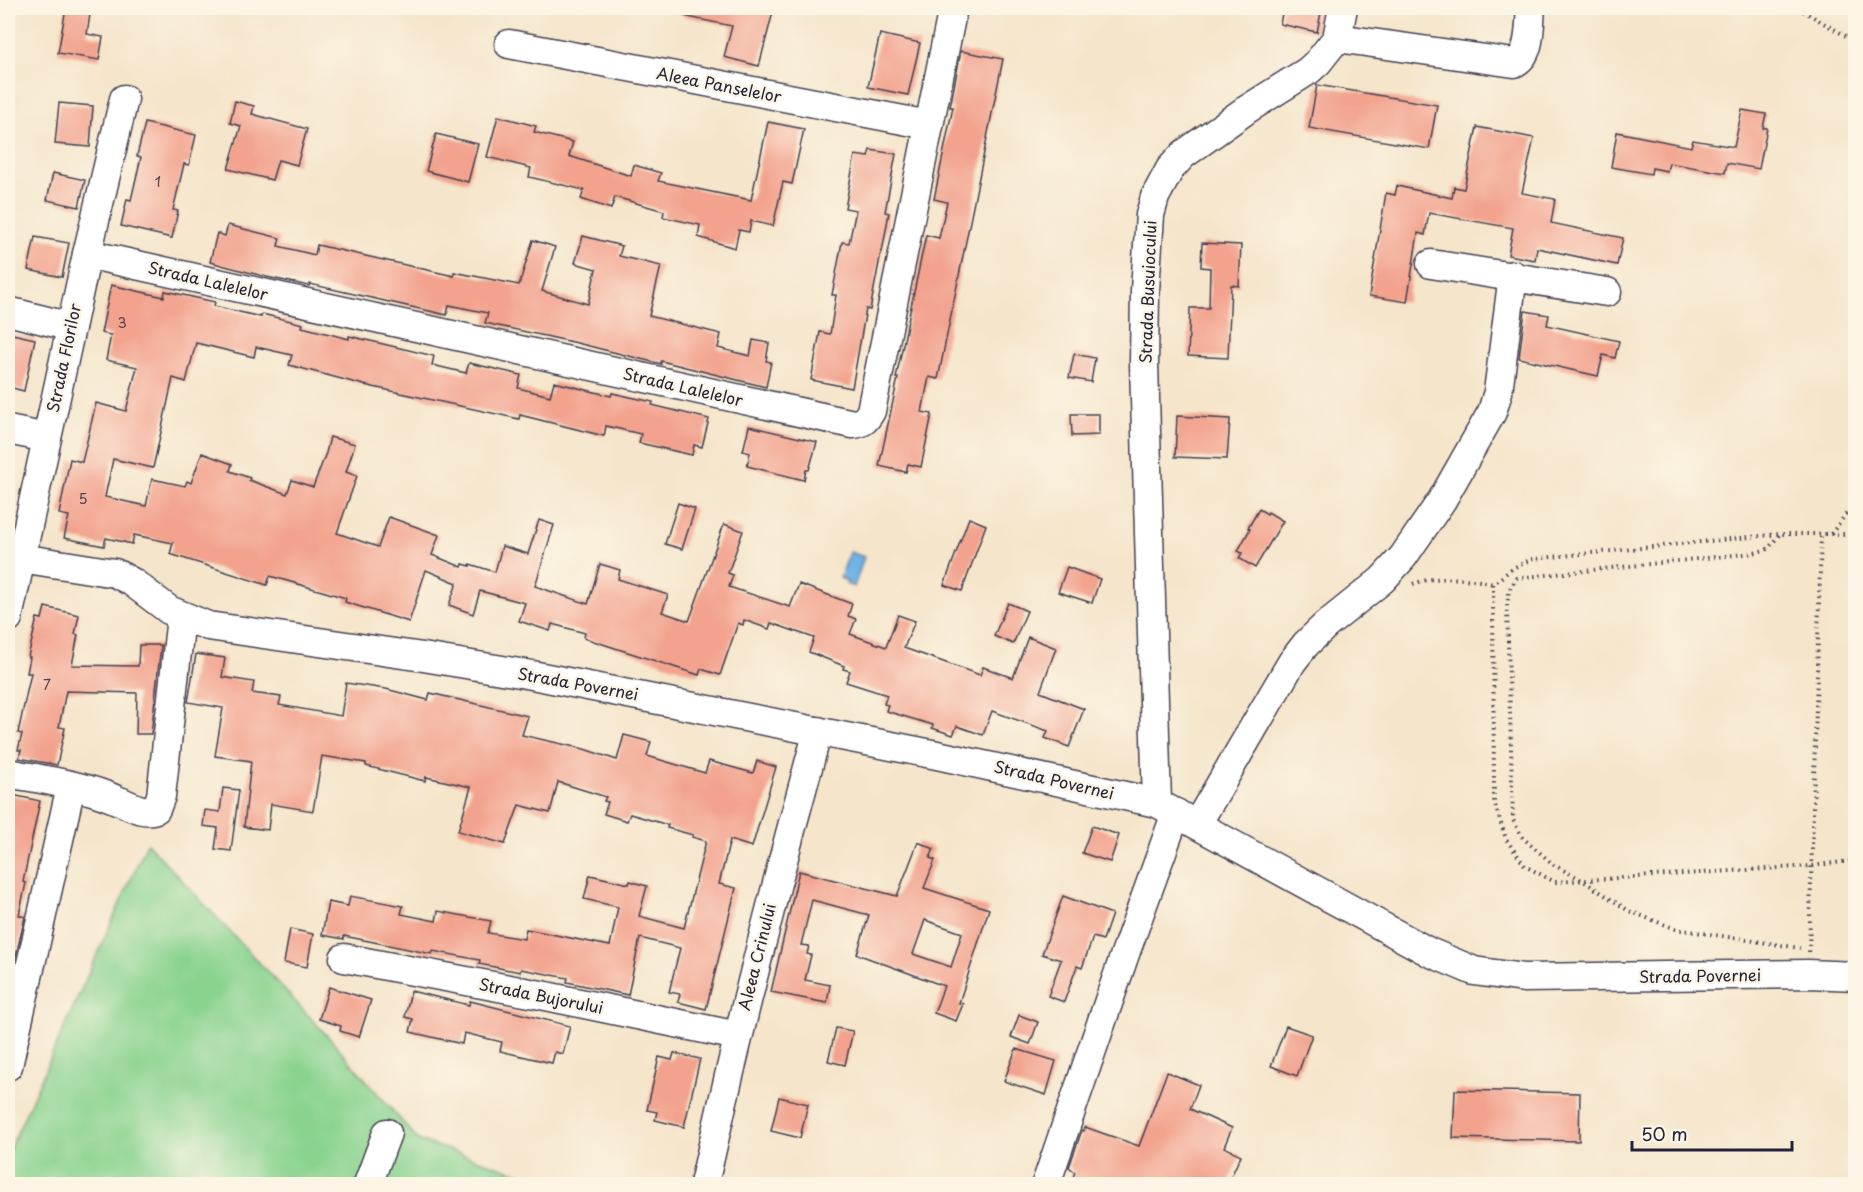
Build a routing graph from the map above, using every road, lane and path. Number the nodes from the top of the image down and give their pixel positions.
1 (953, 8) edge
2 (1343, 8) edge
3 (1531, 8) edge
4 (1798, 8) edge
5 (1337, 38) junction
6 (1856, 42) edge
7 (509, 44) dead end
8 (124, 99) dead end
9 (929, 125) junction
10 (87, 254) junction
11 (1431, 264) dead end
12 (1513, 275) junction
13 (1607, 292) dead end
14 (8, 311) edge
15 (71, 327) junction
16 (8, 430) edge
17 (47, 438) junction
18 (1856, 501) edge
19 (1780, 534) junction
20 (1821, 534) junction
21 (1831, 534) junction
22 (1856, 534) edge
23 (14, 558) edge
24 (1493, 584) junction
25 (1404, 587) dead end
26 (181, 617) junction
27 (8, 618) edge
28 (818, 731) junction
29 (8, 773) edge
30 (71, 786) junction
31 (1174, 819) junction
32 (1856, 860) edge
33 (1812, 866) junction
34 (1582, 880) junction
35 (344, 958) dead end
36 (1813, 958) junction
37 (1856, 976) edge
38 (738, 1036) junction
39 (8, 1066) edge
40 (387, 1133) dead end
41 (368, 1185) edge
42 (704, 1185) edge
43 (1046, 1185) edge

1 - 9 street, Strada Lalelelor
2 - 5 street
3 - 5 street
4 - 6 path
5 - 31 street, Strada Busuiocului
7 - 9 street, Aleea Panselelor
8 - 10 street, Strada Florilor
9 - 10 street, Strada Lalelelor
10 - 15 street, Strada Florilor
11 - 12 street
12 - 13 street
12 - 31 street
14 - 15 street
15 - 17 street, Strada Florilor
16 - 17 street
17 - 23 street, Strada Florilor
18 - 21 path
19 - 20 path
19 - 24 path
19 - 34 path
20 - 21 path
20 - 33 path
21 - 22 path
23 - 26 street, Strada Povernei
23 - 27 street, Strada Florilor
24 - 25 path
24 - 34 path
26 - 28 street, Strada Povernei
26 - 30 street
28 - 31 street, Strada Povernei
28 - 38 street, Aleea Crinului
29 - 30 street
30 - 39 street
31 - 36 street, Strada Povernei
31 - 43 street
32 - 33 path
33 - 34 path
33 - 36 path
34 - 36 path
35 - 38 street, Strada Bujorului
36 - 37 street, Strada Povernei
38 - 42 street, Aleea Crinului
40 - 41 street

